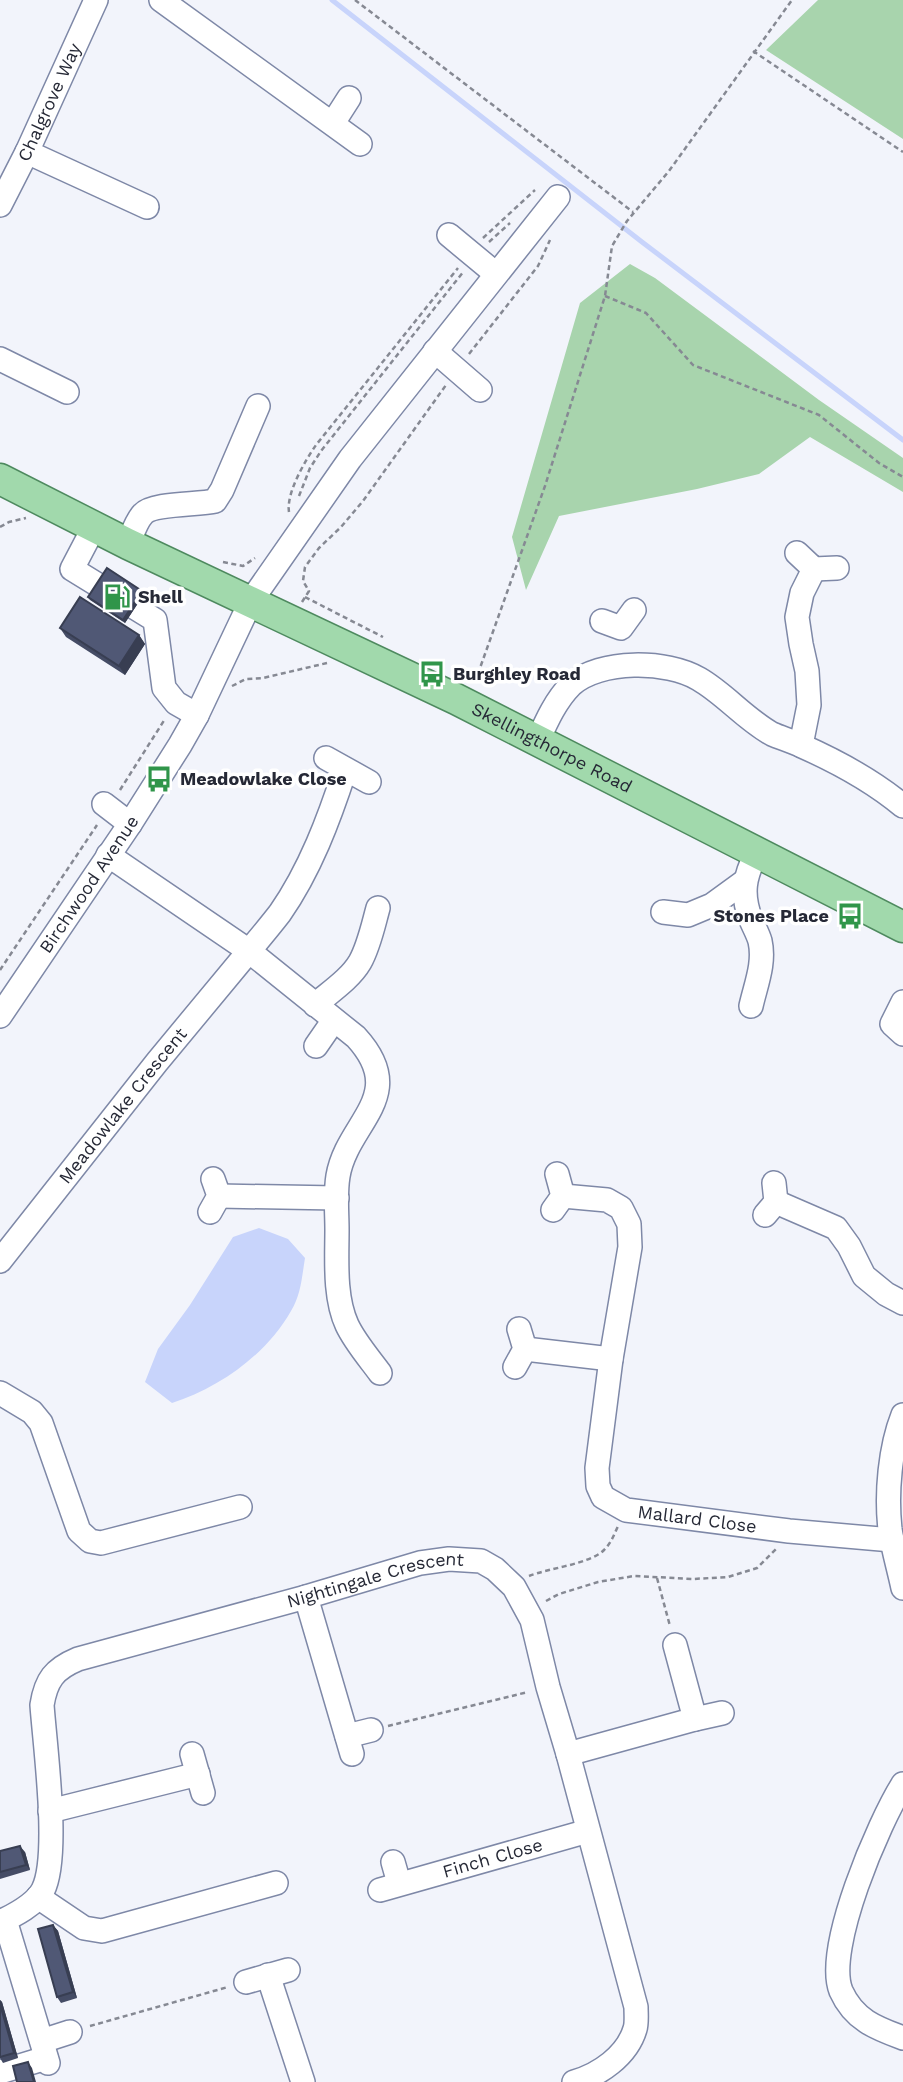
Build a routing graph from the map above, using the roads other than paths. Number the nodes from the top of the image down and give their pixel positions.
1 (96, 0) edge
2 (161, 0) edge
3 (349, 98) dead end
4 (333, 123) junction
5 (360, 144) dead end
6 (27, 152) junction
7 (558, 197) dead end
8 (0, 205) edge
9 (147, 207) dead end
10 (449, 235) dead end
11 (496, 274) junction
12 (435, 351) junction
13 (0, 359) edge
14 (480, 390) dead end
15 (67, 392) dead end
16 (258, 406) dead end
17 (4, 488) edge
18 (94, 527) junction
19 (128, 544) junction
20 (797, 553) dead end
21 (837, 568) dead end
22 (814, 569) junction
23 (251, 601) junction
24 (619, 620) dead end
25 (626, 666) junction
26 (197, 715) junction
27 (538, 740) junction
28 (801, 746) junction
29 (369, 782) dead end
30 (107, 806) road end
31 (903, 806) edge
32 (130, 824) junction
33 (757, 852) junction
34 (108, 855) junction
35 (745, 881) junction
36 (378, 908) dead end
37 (663, 912) dead end
38 (903, 926) edge
39 (249, 951) junction
40 (903, 1002) edge
41 (315, 1005) junction
42 (751, 1006) dead end
43 (0, 1016) edge
44 (334, 1020) junction
45 (903, 1034) edge
46 (316, 1046) dead end
47 (557, 1193) dead end
48 (214, 1196) dead end
49 (337, 1198) junction
50 (772, 1200) dead end
51 (0, 1261) edge
52 (903, 1303) edge
53 (520, 1348) dead end
54 (611, 1359) junction
55 (380, 1373) dead end
56 (0, 1393) edge
57 (903, 1415) edge
58 (240, 1507) dead end
59 (892, 1540) junction
60 (903, 1588) edge
61 (306, 1597) junction
62 (675, 1645) road end
63 (723, 1713) dead end
64 (695, 1719) junction
65 (372, 1730) road end
66 (568, 1754) junction
67 (197, 1773) dead end
68 (903, 1784) edge
69 (50, 1811) junction
70 (588, 1831) junction
71 (391, 1878) dead end
72 (276, 1883) dead end
73 (38, 1897) junction
74 (2, 1921) edge
75 (246, 1982) road end
76 (70, 2032) road end
77 (903, 2038) edge
78 (46, 2054) junction
79 (0, 2072) edge
80 (303, 2082) edge
81 (574, 2082) edge

1 - 6 street, Chalgrove Way
2 - 4 street
3 - 4 street
4 - 5 street
6 - 8 street, Chalgrove Way
6 - 9 street
7 - 11 street, Birchwood Avenue
10 - 11 street
11 - 12 street, Birchwood Avenue
12 - 14 street
12 - 23 street, Birchwood Avenue
13 - 15 street
16 - 19 street
17 - 18 main road, Skellingthorpe Road
18 - 19 main road, Skellingthorpe Road
18 - 26 street
19 - 23 main road, Skellingthorpe Road
20 - 22 street
21 - 22 street
22 - 28 street
23 - 26 street, Birchwood Avenue
23 - 27 main road, Skellingthorpe Road
24 - 25 street
25 - 27 street
25 - 28 street
26 - 32 street, Birchwood Avenue
27 - 33 main road, Skellingthorpe Road
28 - 31 street
29 - 39 street, Meadowlake Crescent
30 - 32 street
32 - 34 street, Birchwood Avenue
33 - 35 street
33 - 38 main road, Skellingthorpe Road
34 - 39 street
34 - 43 street, Birchwood Avenue
35 - 37 street
35 - 42 street
36 - 41 street
39 - 41 street
39 - 51 street, Meadowlake Crescent
40 - 45 street
41 - 44 street
44 - 46 street
44 - 49 street
47 - 54 street, Mallard Close
48 - 49 street
49 - 55 street
50 - 52 street
53 - 54 street
54 - 59 street, Mallard Close
56 - 58 street
57 - 59 street
59 - 60 street
61 - 65 street
61 - 66 street, Nightingale Crescent
61 - 69 street, Nightingale Crescent
62 - 64 street
63 - 64 street
64 - 66 street
66 - 70 street, Nightingale Crescent
67 - 69 street
68 - 77 street
69 - 73 street, Nightingale Crescent
70 - 71 street, Finch Close
70 - 81 street, Nightingale Crescent
72 - 73 street
73 - 74 street
74 - 78 street
75 - 80 street
76 - 78 street
78 - 79 street

